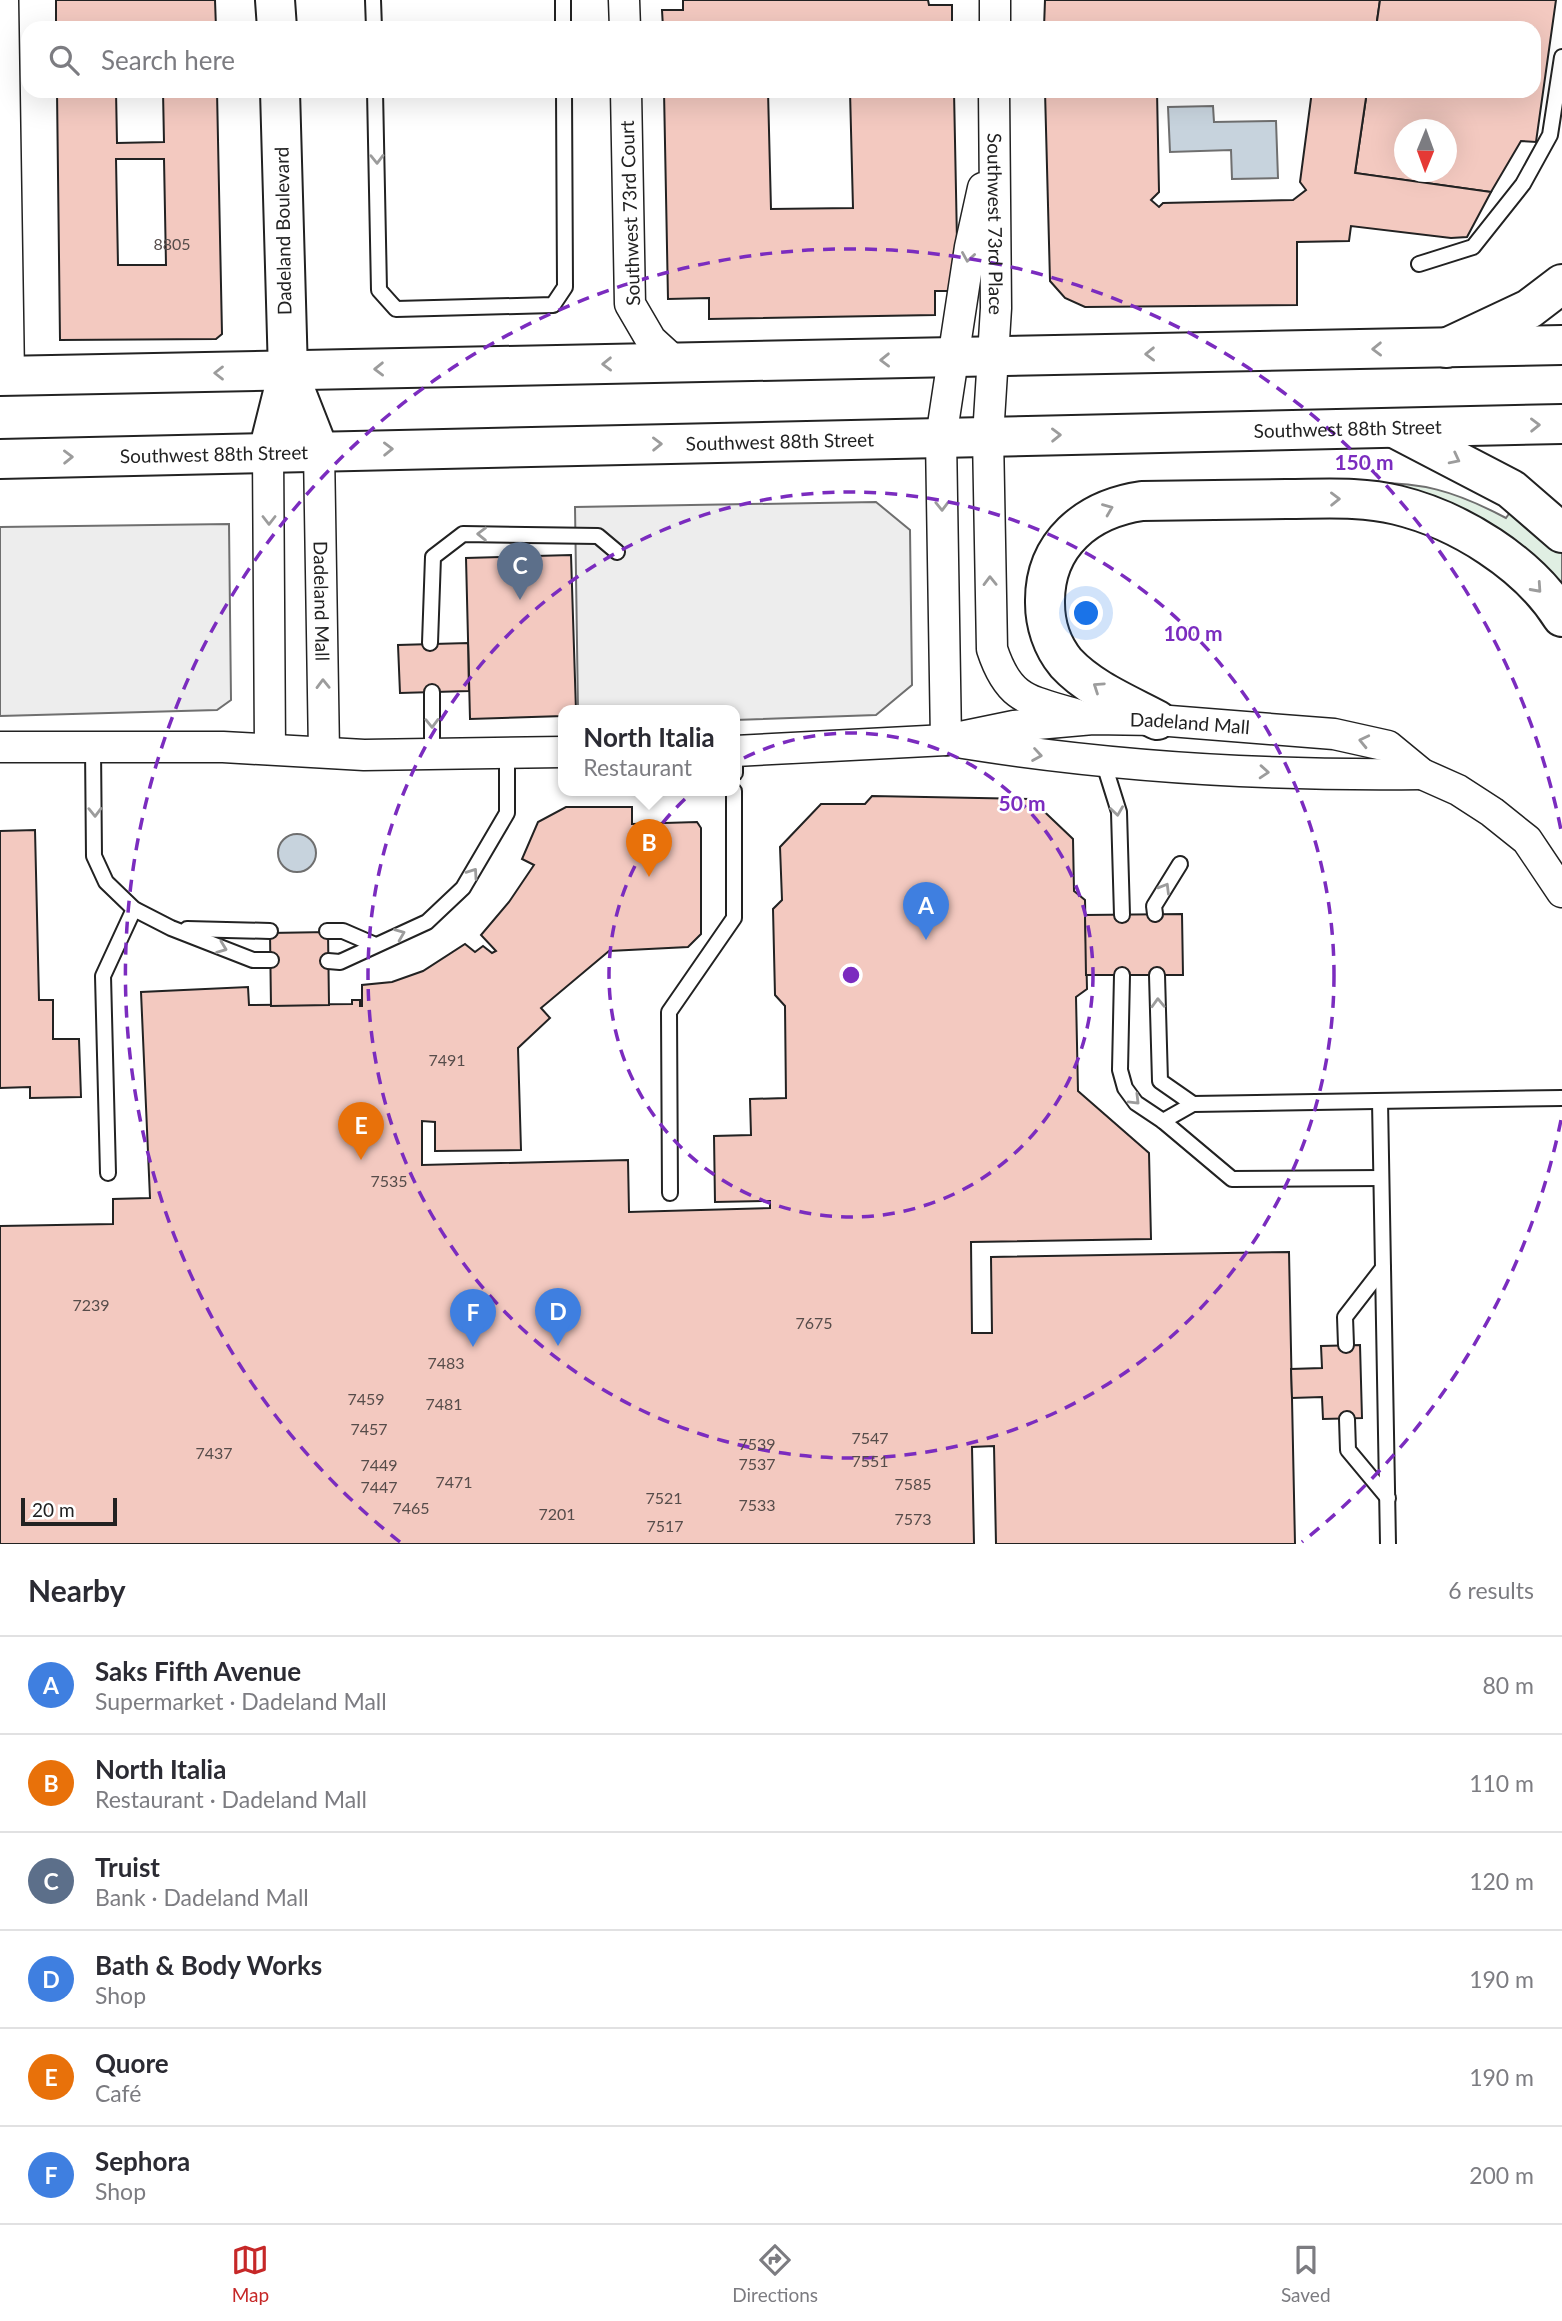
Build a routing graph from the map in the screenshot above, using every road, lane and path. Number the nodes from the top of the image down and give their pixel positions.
1 (3, 0) edge
2 (275, 0) edge
3 (373, 0) edge
4 (563, 0) edge
5 (624, 0) edge
6 (995, 0) edge
7 (276, 21) edge
8 (374, 21) edge
9 (564, 21) edge
10 (625, 21) edge
11 (995, 21) edge
12 (1558, 53) edge
13 (280, 98) edge
14 (375, 98) edge
15 (564, 98) edge
16 (626, 98) edge
17 (994, 98) edge
18 (994, 143) junction
19 (1419, 264) dead end
20 (1562, 284) edge
21 (1562, 345) edge
22 (1446, 348) junction
23 (993, 357) junction
24 (953, 358) junction
25 (675, 362) junction
26 (288, 372) junction
27 (5, 376) edge
28 (1562, 424) edge
29 (1394, 428) junction
30 (988, 436) junction
31 (942, 438) junction
32 (319, 451) junction
33 (268, 452) junction
34 (0, 458) edge
35 (1562, 533) edge
36 (617, 552) dead end
37 (1562, 617) edge
38 (430, 643) dead end
39 (432, 692) dead end
40 (1093, 719) junction
41 (1157, 720) junction
42 (946, 740) junction
43 (0, 747) edge
44 (93, 748) junction
45 (270, 749) junction
46 (740, 751) edge
47 (324, 752) junction
48 (558, 752) edge
49 (432, 753) junction
50 (507, 753) junction
51 (1103, 761) junction
52 (1422, 774) junction
53 (734, 796) edge
54 (1180, 864) dead end
55 (1562, 892) edge
56 (134, 909) junction
57 (1155, 914) dead end
58 (1122, 915) dead end
59 (175, 929) junction
60 (270, 931) dead end
61 (327, 931) dead end
62 (373, 944) junction
63 (271, 960) dead end
64 (328, 961) dead end
65 (1122, 975) dead end
66 (1157, 975) dead end
67 (1562, 1098) edge
68 (1380, 1101) junction
69 (1193, 1104) junction
70 (1163, 1121) junction
71 (108, 1173) dead end
72 (1381, 1178) junction
73 (670, 1193) dead end
74 (1383, 1268) junction
75 (1346, 1345) dead end
76 (1347, 1419) dead end
77 (1388, 1498) junction
78 (1388, 1544) edge

1 - 27 street
2 - 7 main road
3 - 8 lane
4 - 9 lane
5 - 10 street
6 - 11 street
12 - 19 lane
13 - 26 main road, Dadeland Boulevard
14 -> 15 lane
16 - 25 street, Southwest 73rd Court
17 - 18 street, Southwest 73rd Place
18 - 23 street, Southwest 73rd Place
18 -> 24 street
20 - 22 main road
21 - 22 main road
22 -> 23 main road
23 - 24 main road
23 - 30 street
24 -> 25 main road
24 - 31 street
25 -> 26 main road
26 -> 27 main road
26 - 32 main road, Dadeland Boulevard
26 - 33 main road, Dadeland Boulevard
29 -> 28 main road, Southwest 88th Street
30 -> 29 main road, Southwest 88th Street
29 -> 35 main road
30 - 31 main road, Southwest 88th Street
40 -> 30 street
32 -> 31 main road, Southwest 88th Street
31 -> 42 street
32 - 33 main road, Southwest 88th Street
47 -> 32 street, Dadeland Mall
34 -> 33 main road, Southwest 88th Street
33 -> 45 street
36 -> 38 lane
41 -> 37 main road
39 -> 49 lane
40 - 41 street, Dadeland Mall
40 - 42 street, Dadeland Mall
52 -> 41 street, Dadeland Mall
42 - 46 street, Dadeland Mall
42 -> 51 street, Dadeland Mall
43 - 44 street
44 - 45 street
44 -> 56 lane
45 - 47 street
47 - 49 street
48 - 50 street
49 - 50 street
62 -> 50 lane
51 -> 52 street, Dadeland Mall
51 -> 58 lane
52 - 55 street, Dadeland Mall
53 - 73 lane
57 -> 54 lane
56 - 59 lane
56 - 71 lane
59 - 60 lane
59 -> 63 lane
61 - 62 lane
62 - 64 lane
65 -> 70 lane
69 -> 66 lane
67 - 68 lane
68 - 69 lane
68 - 72 lane
69 - 70 lane
70 - 72 lane
72 - 74 lane
74 - 75 lane
74 - 77 lane
76 - 77 lane
77 - 78 lane

